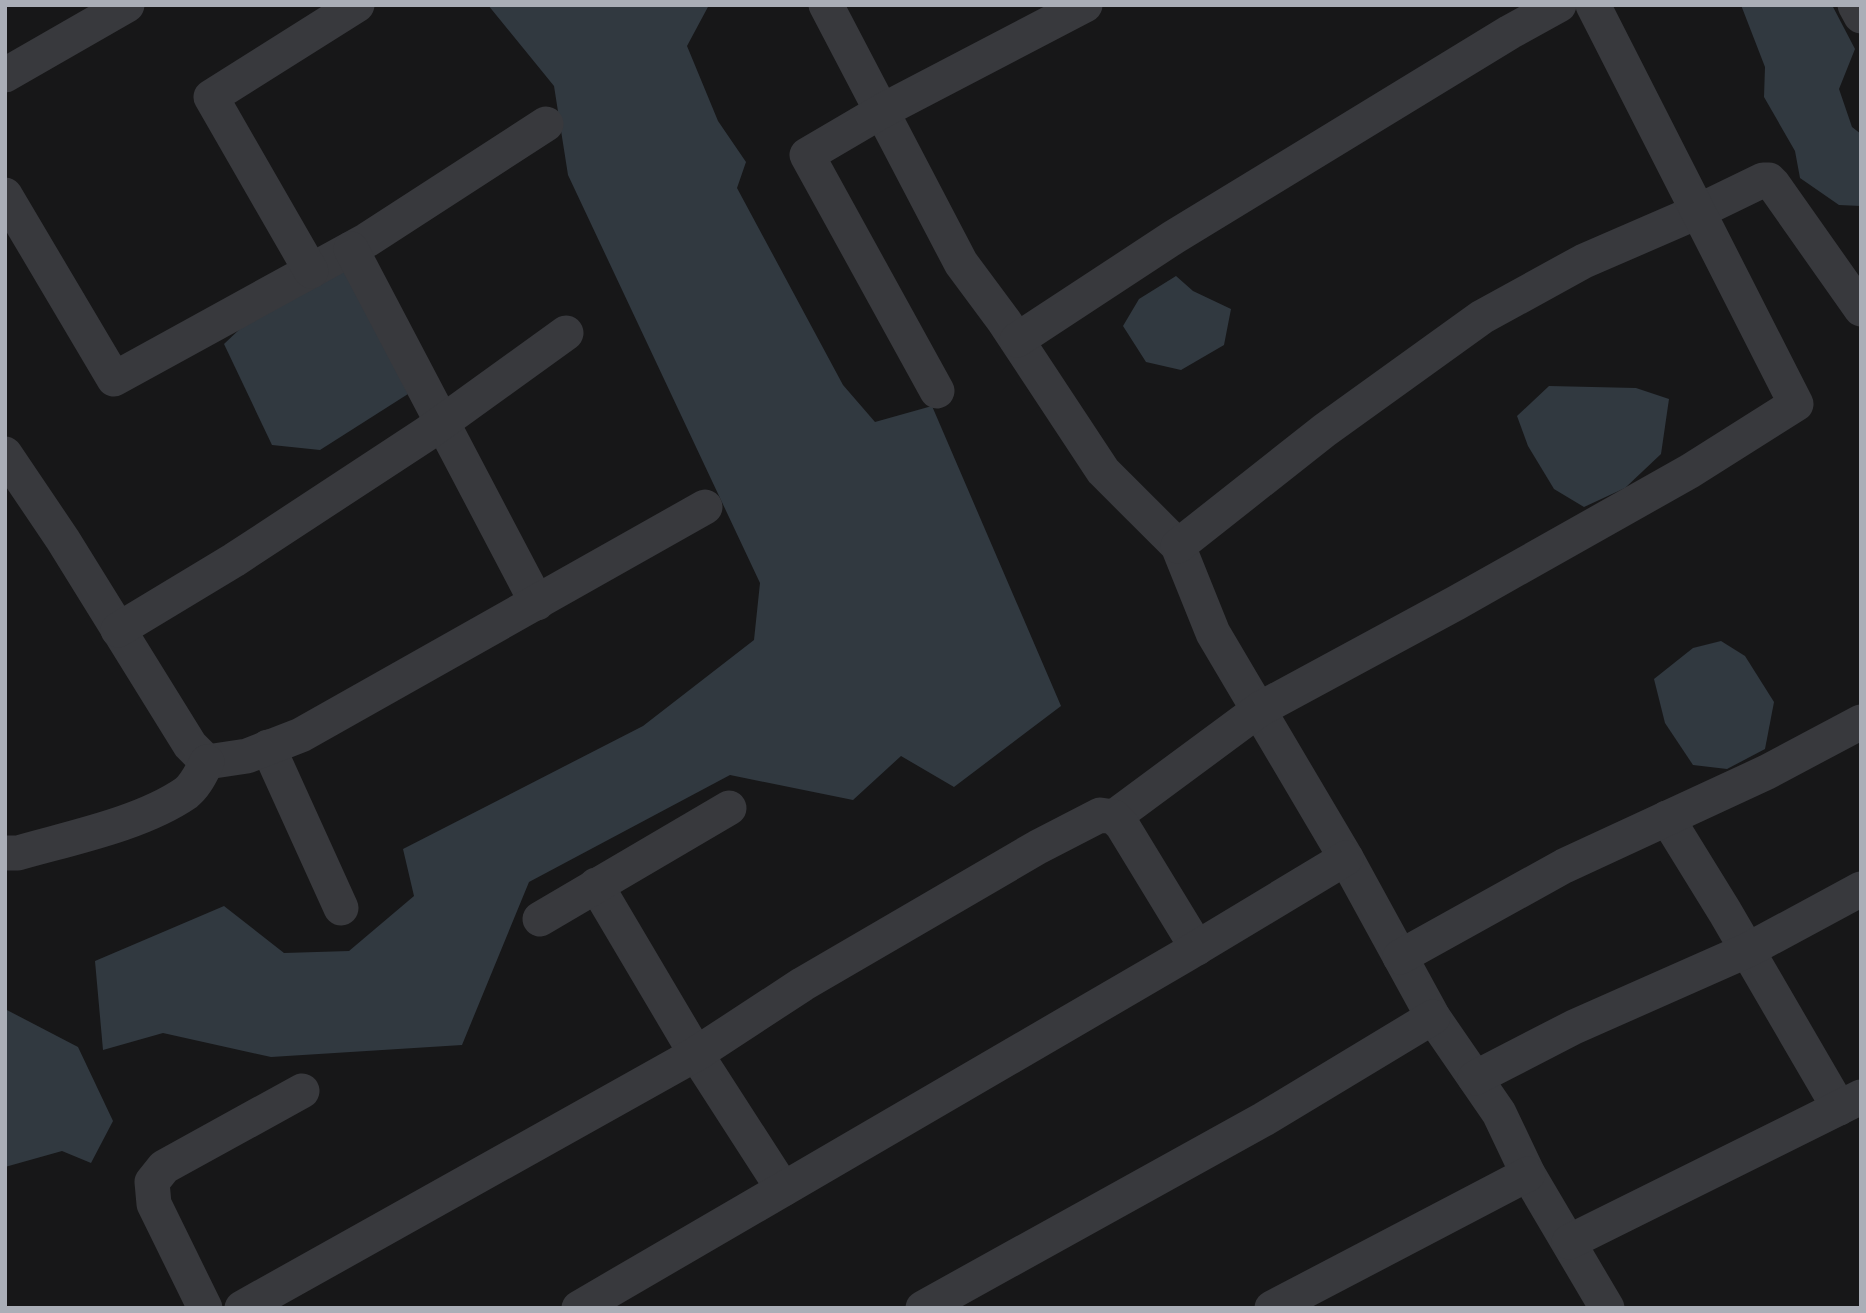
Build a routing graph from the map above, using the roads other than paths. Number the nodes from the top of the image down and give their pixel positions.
1 (127, 5) edge
2 (357, 5) edge
3 (826, 5) edge
4 (1085, 5) edge
5 (1559, 5) edge
6 (1593, 5) edge
7 (1855, 5) edge
8 (1861, 16) edge
9 (5, 75) edge
10 (882, 111) junction
11 (545, 124) dead end
12 (5, 195) edge
13 (1697, 212) junction
14 (351, 249) junction
15 (311, 271) junction
16 (1861, 309) edge
17 (566, 333) dead end
18 (1017, 340) junction
19 (937, 391) dead end
20 (443, 422) junction
21 (5, 454) edge
22 (705, 507) dead end
23 (1178, 546) junction
24 (537, 603) junction
25 (118, 629) junction
26 (1260, 709) junction
27 (1861, 722) edge
28 (268, 747) junction
29 (206, 762) junction
30 (729, 808) dead end
31 (1114, 817) junction
32 (1667, 818) junction
33 (5, 852) edge
34 (1346, 858) junction
35 (596, 885) junction
36 (1861, 889) edge
37 (341, 908) dead end
38 (540, 919) dead end
39 (1197, 948) junction
40 (1748, 950) junction
41 (1400, 957) junction
42 (1433, 1017) junction
43 (696, 1054) junction
44 (1475, 1078) junction
45 (302, 1091) dead end
46 (1850, 1102) edge
47 (1528, 1174) junction
48 (783, 1189) junction
49 (1569, 1242) junction
50 (205, 1308) edge
51 (242, 1308) edge
52 (579, 1308) edge
53 (922, 1308) edge
54 (1272, 1308) edge
55 (1607, 1308) edge

1 - 9 street
2 - 15 street
3 - 10 street
4 - 10 street
5 - 18 street
6 - 13 street
7 - 8 street
10 - 18 street
10 - 19 street
11 - 14 street
12 - 15 street
13 - 16 street
13 - 23 street
13 - 26 street
14 - 15 street
14 - 20 street
17 - 20 street
18 - 23 street
20 - 24 street
20 - 25 street
21 - 25 street
22 - 24 street
23 - 26 street
24 - 28 street
25 - 29 street
26 - 31 street
26 - 34 street
27 - 32 street
28 - 29 street
28 - 37 street
29 - 33 street
30 - 35 street
31 - 39 street
31 - 43 street
32 - 40 street
32 - 41 street
34 - 39 street
34 - 41 street
35 - 38 street
35 - 43 street
36 - 40 street
39 - 48 street
40 - 44 street
40 - 46 street
41 - 42 street
42 - 44 street
42 - 53 street
43 - 48 street
43 - 51 street
44 - 47 street
45 - 50 street
46 - 49 street
47 - 49 street
47 - 54 street
48 - 52 street
49 - 55 street

